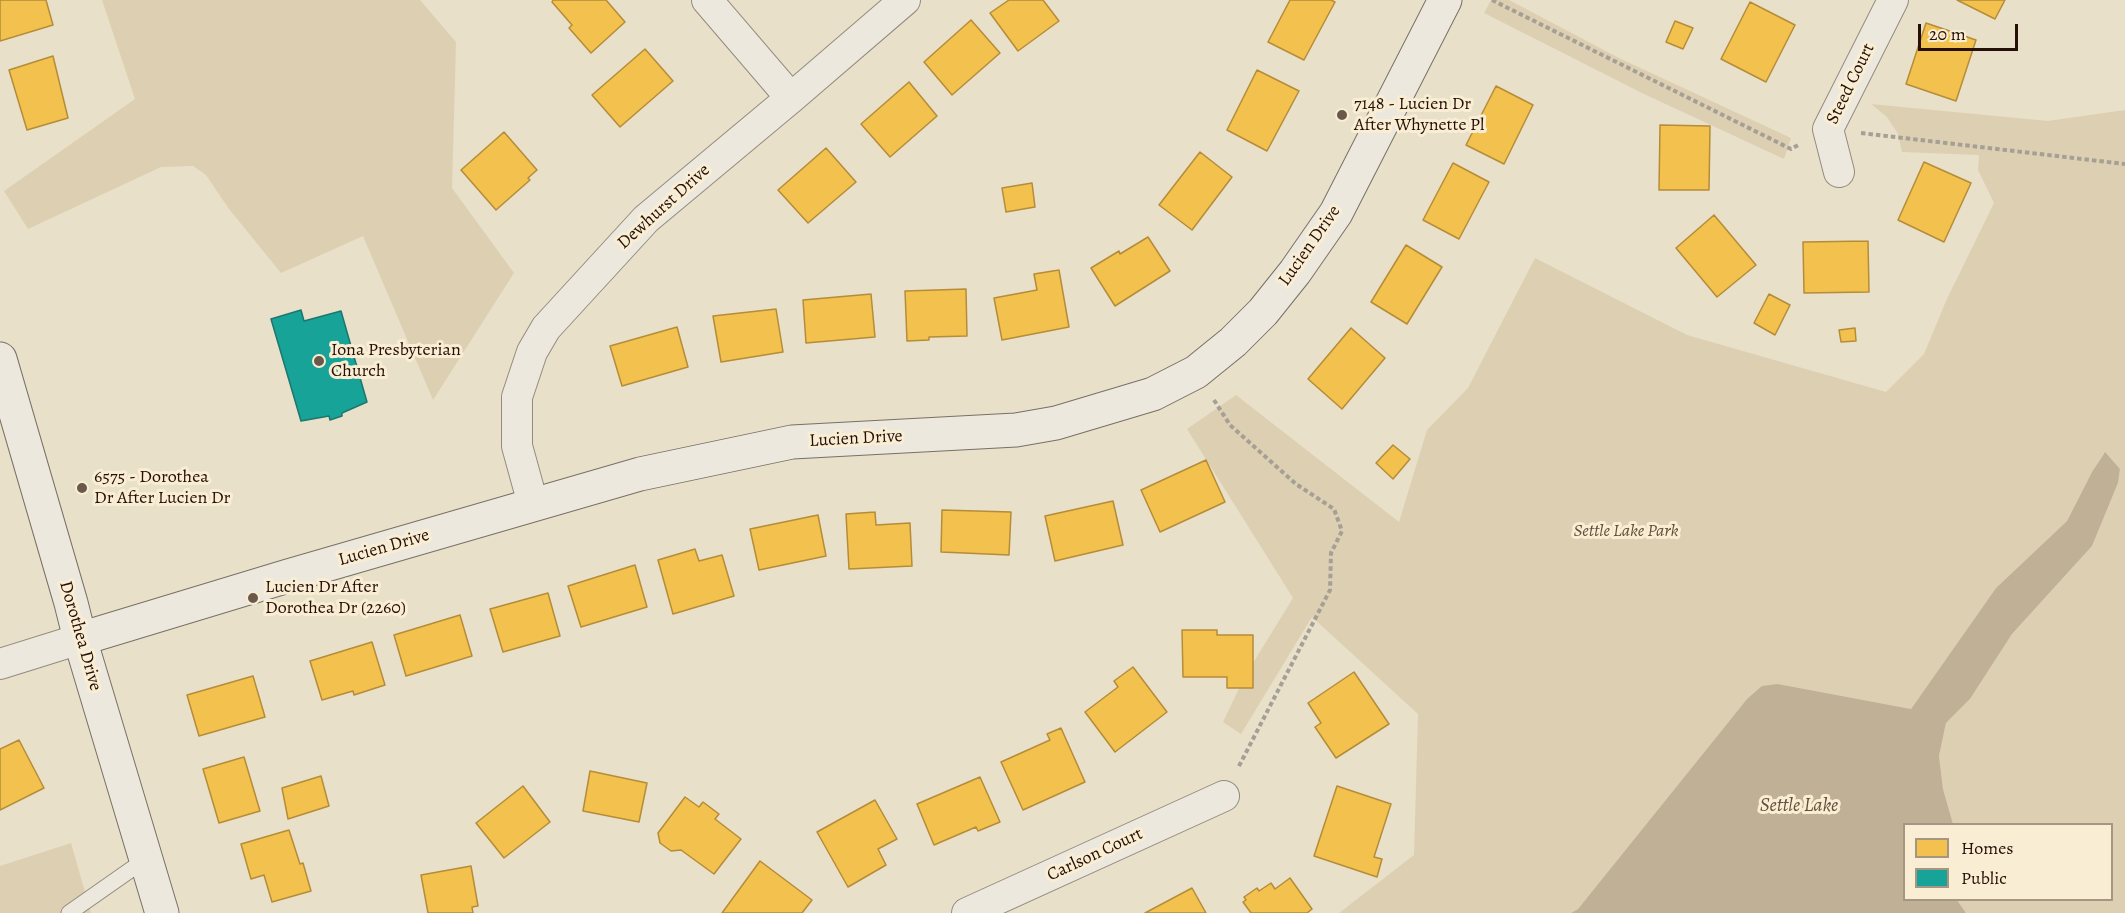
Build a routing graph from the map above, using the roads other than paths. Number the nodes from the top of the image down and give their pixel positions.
1 (707, 0) edge
2 (905, 0) edge
3 (1445, 0) edge
4 (1893, 0) edge
5 (791, 98) junction
6 (1839, 172) dead end
7 (0, 359) edge
8 (533, 504) junction
9 (80, 639) junction
10 (0, 664) edge
11 (1224, 796) road end
12 (146, 859) junction
13 (69, 913) edge
14 (162, 913) edge
15 (967, 913) edge

1 - 5 street
2 - 5 street, Dewhurst Drive
3 - 8 street, Lucien Drive
4 - 6 street, Steed Court
5 - 8 street, Dewhurst Drive
7 - 9 street, Dorothea Drive
8 - 9 street, Lucien Drive
9 - 10 street
9 - 12 street, Dorothea Drive
11 - 15 street, Carlson Court
12 - 13 lane
12 - 14 street, Dorothea Drive

